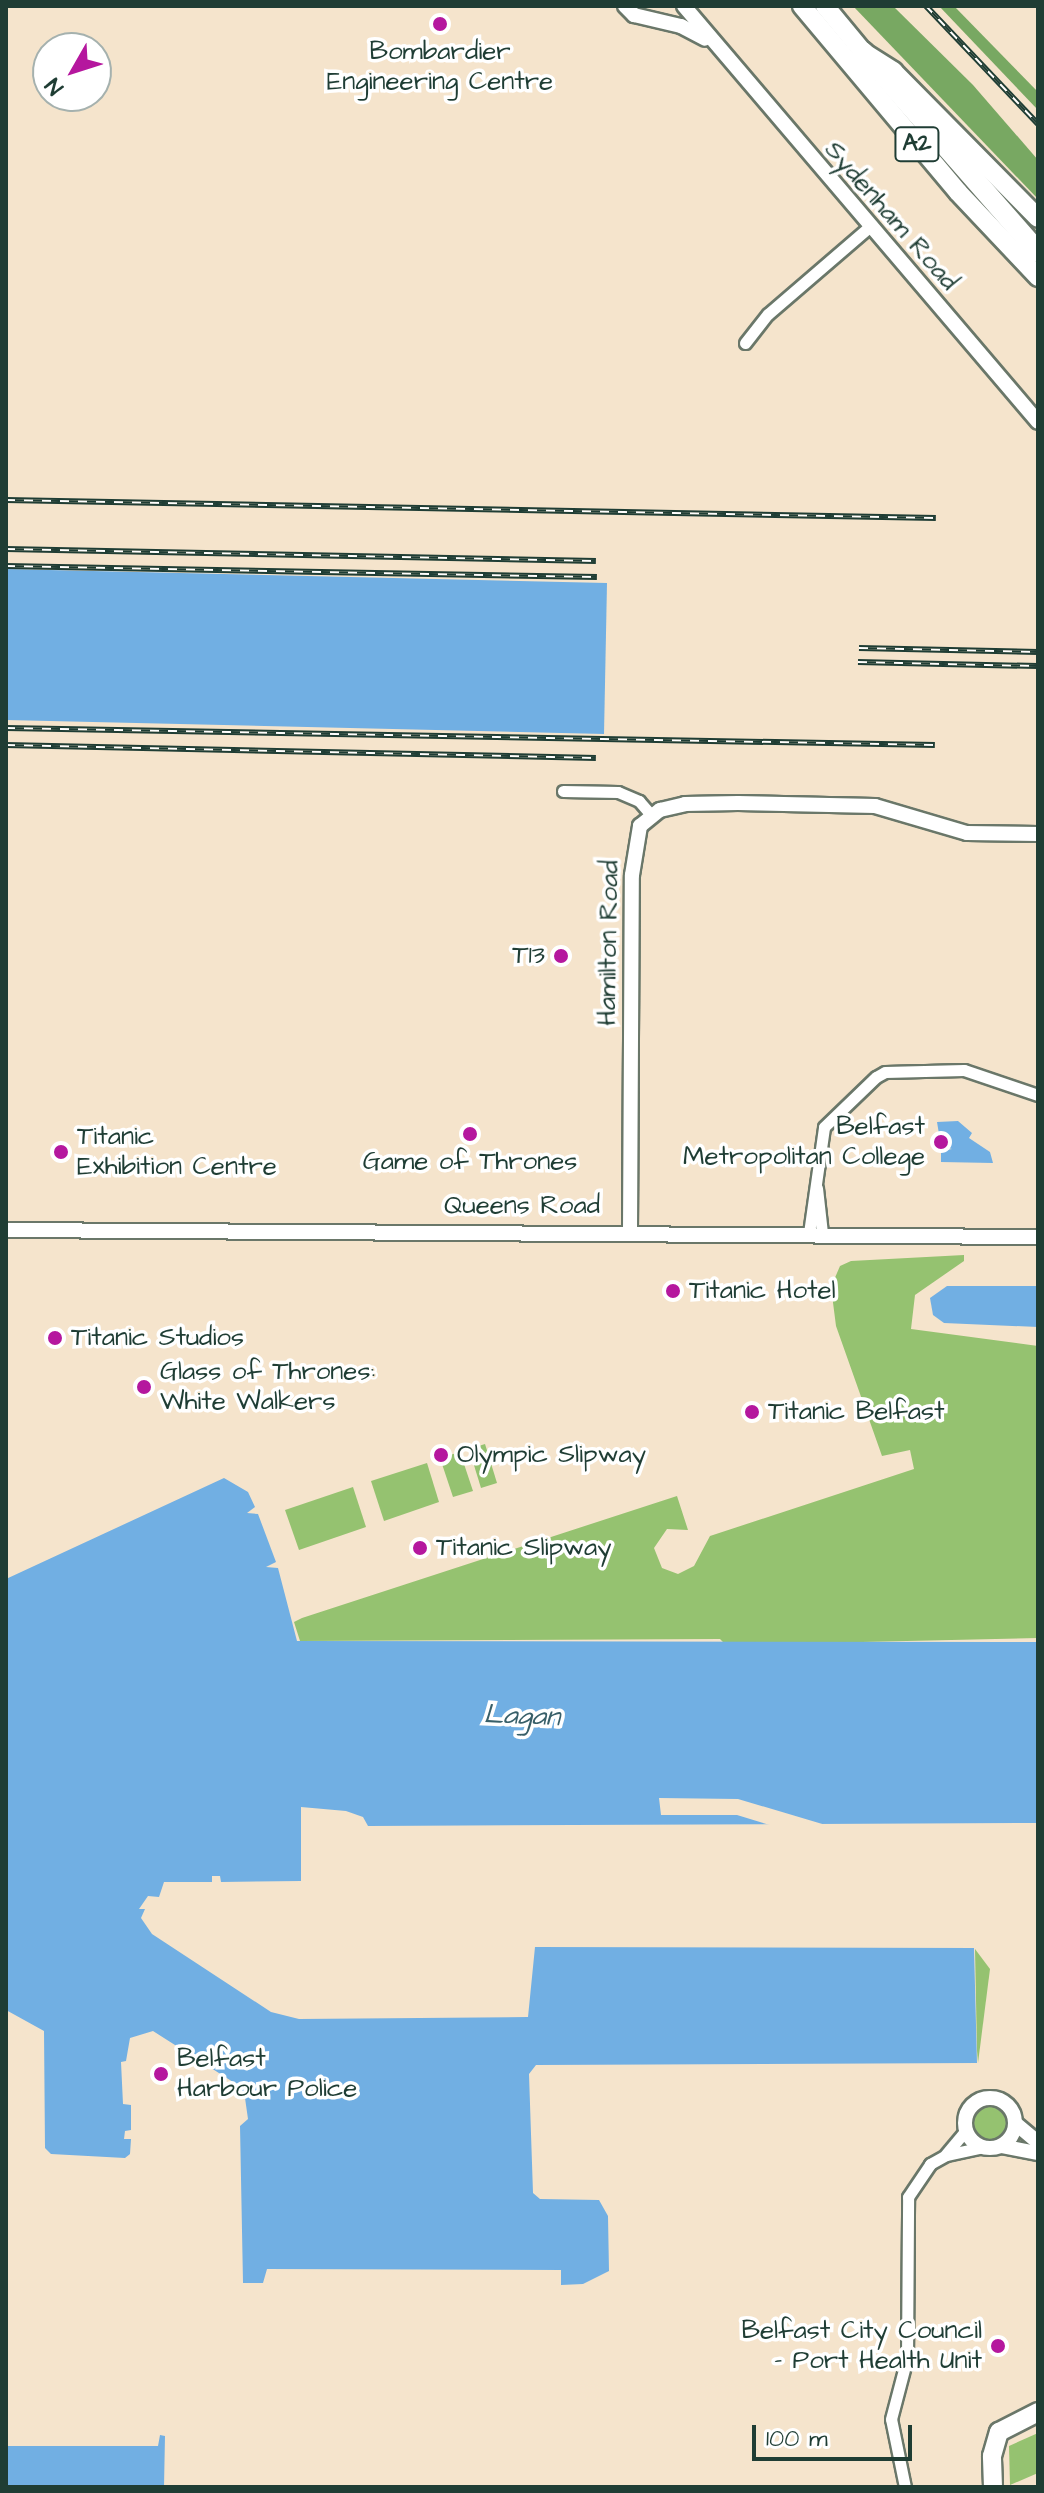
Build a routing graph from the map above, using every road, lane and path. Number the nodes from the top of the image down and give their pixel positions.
1 (625, 6) edge
2 (684, 6) edge
3 (802, 6) edge
4 (825, 6) edge
5 (661, 12) edge
6 (709, 41) junction
7 (863, 52) junction
8 (1038, 218) edge
9 (869, 227) junction
10 (1038, 252) edge
11 (1038, 277) edge
12 (745, 343) dead end
13 (1038, 422) edge
14 (563, 791) dead end
15 (651, 815) junction
16 (1038, 834) edge
17 (1038, 1095) edge
18 (6, 1230) edge
19 (630, 1230) junction
20 (815, 1233) junction
21 (1038, 1237) edge
22 (1015, 2123) junction
23 (966, 2130) junction
24 (1038, 2142) edge
25 (1001, 2146) junction
26 (984, 2147) junction
27 (1038, 2153) edge
28 (946, 2155) junction
29 (1038, 2412) edge
30 (905, 2487) edge
31 (993, 2487) edge

1 - 5 street, Sydenham Road
2 - 6 street, Sydenham Road
3 - 11 main road, A2
4 - 7 main road, A2
5 - 6 street, Sydenham Road
6 - 9 street, Sydenham Road
7 - 8 main road, A2
7 - 10 highway
9 - 12 street
9 - 13 street, Sydenham Road
14 - 15 street
15 - 16 street
15 - 19 street, Hamilton Road
17 - 20 street
18 - 19 street, Queens Road
19 - 20 street, Queens Road
20 - 21 street, Queens Road
22 - 23 street
22 - 24 street
22 - 25 street
23 - 26 street
23 - 28 street
25 - 26 street
25 - 27 street
26 - 28 street
28 - 30 street
29 - 31 main road

